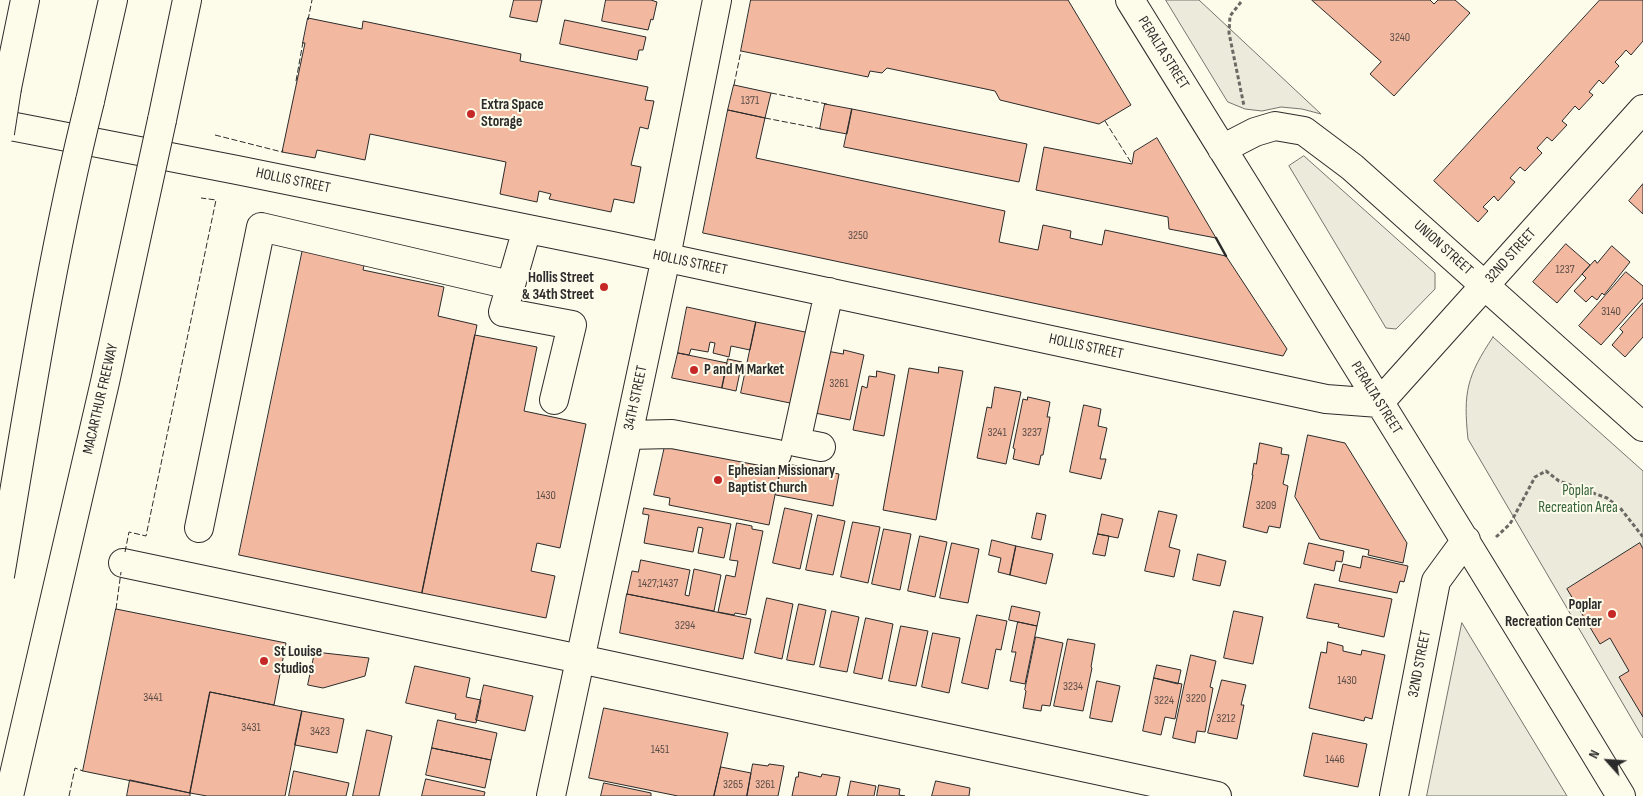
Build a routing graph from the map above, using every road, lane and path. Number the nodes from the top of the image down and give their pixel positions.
1 (25, 0) edge
2 (113, 0) edge
3 (188, 0) edge
4 (717, 0) edge
5 (1130, 0) edge
6 (1241, 2) dead end
7 (1244, 106) dead end
8 (1643, 109) edge
9 (0, 124) edge
10 (0, 133) edge
11 (1222, 149) junction
12 (527, 229) junction
13 (666, 258) junction
14 (510, 285) junction
15 (1485, 286) junction
16 (829, 292) junction
17 (554, 400) dead end
18 (1379, 404) junction
19 (1643, 427) edge
20 (628, 435) junction
21 (821, 448) dead end
22 (777, 454) dead end
23 (199, 528) dead end
24 (1643, 538) edge
25 (1470, 548) junction
26 (123, 563) dead end
27 (0, 576) edge
28 (580, 659) junction
29 (9, 796) edge
30 (551, 796) edge
31 (1217, 796) edge
32 (1394, 796) edge
33 (1621, 796) edge

1 - 10 main road, bridge
2 - 27 main road, bridge
3 - 29 main road, MACARTHUR FREEWAY, bridge
4 - 13 main road, 34TH STREET
5 - 11 main road, PERALTA STREET
6 - 7 path
8 - 15 main road, 32ND STREET
9 - 12 main road, HOLLIS STREET
11 - 15 main road, UNION STREET
11 - 18 main road, PERALTA STREET
12 - 13 main road, HOLLIS STREET
12 - 14 main road
13 - 16 main road, HOLLIS STREET
13 - 20 main road, 34TH STREET
14 - 17 main road
14 - 23 main road
15 - 18 main road, 32ND STREET
15 - 19 main road, UNION STREET
16 - 18 main road, HOLLIS STREET
16 - 21 main road
18 - 25 main road, PERALTA STREET
20 - 22 main road
20 - 28 main road, 34TH STREET
24 - 25 path
25 - 32 main road, 32ND STREET
25 - 33 main road, PERALTA STREET
26 - 28 main road
28 - 30 main road, 34TH STREET
28 - 31 main road

